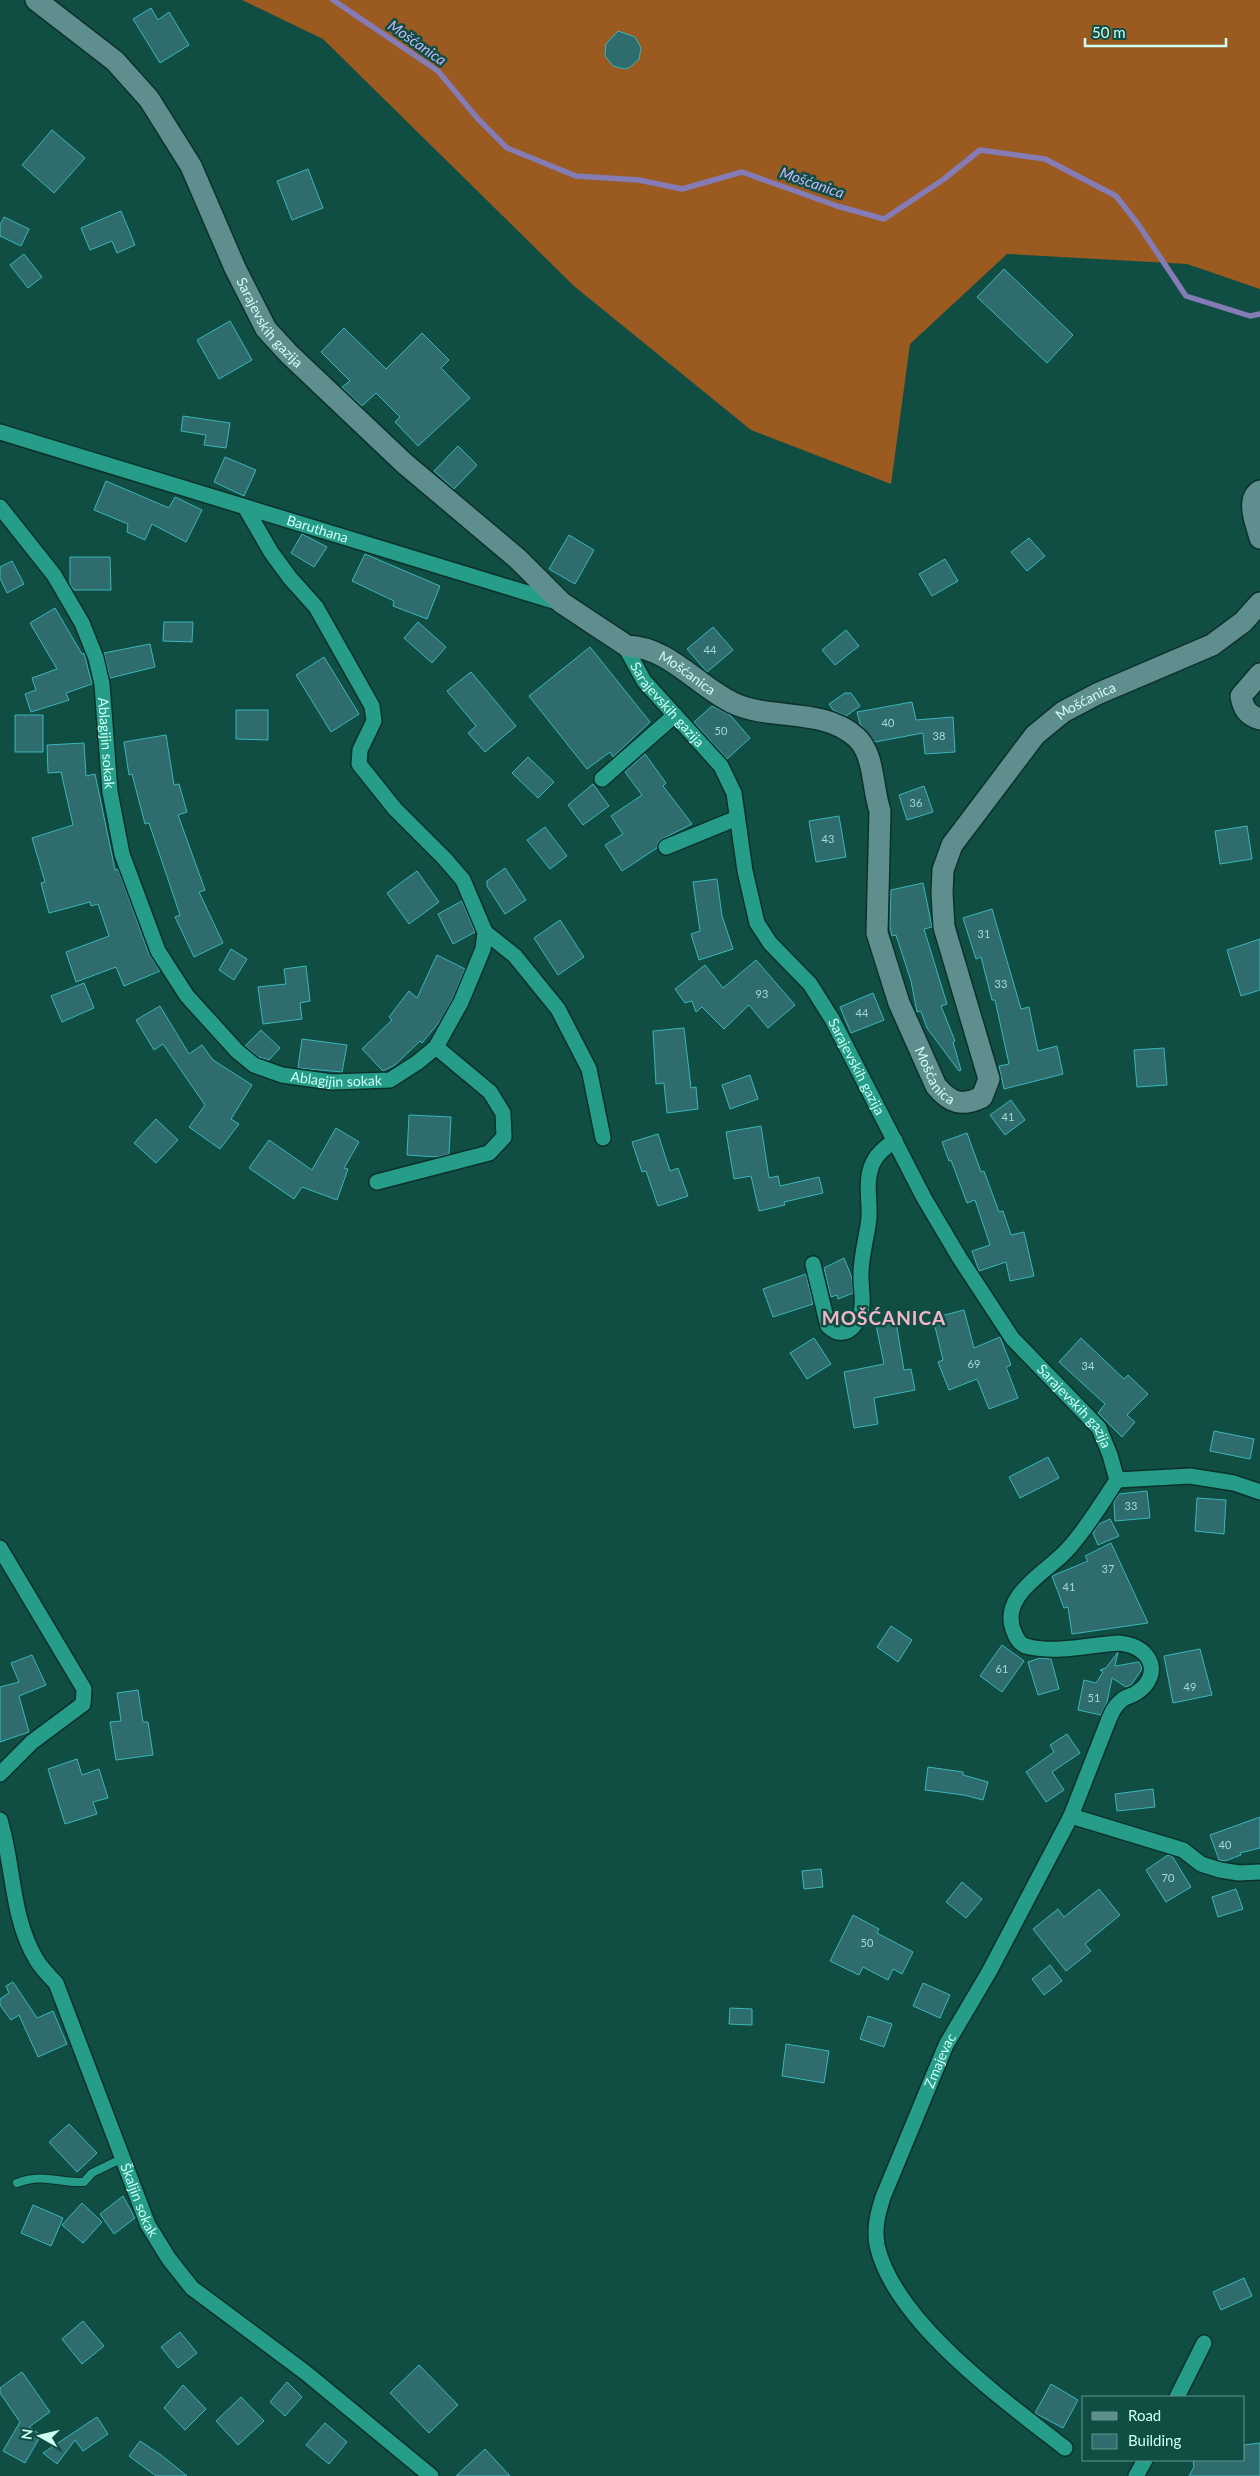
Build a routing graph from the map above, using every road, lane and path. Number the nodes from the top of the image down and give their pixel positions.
1 (36, 0) edge
2 (0, 432) edge
3 (1260, 491) edge
4 (0, 507) edge
5 (245, 507) junction
6 (1260, 538) edge
7 (562, 603) junction
8 (1260, 603) edge
9 (627, 646) junction
10 (1260, 674) edge
11 (675, 715) junction
12 (1260, 719) edge
13 (602, 779) dead end
14 (737, 818) junction
15 (666, 847) dead end
16 (485, 932) junction
17 (436, 1047) junction
18 (603, 1138) dead end
19 (894, 1140) junction
20 (377, 1182) dead end
21 (812, 1264) dead end
22 (1117, 1480) junction
23 (1260, 1492) edge
24 (0, 1548) edge
25 (0, 1774) edge
26 (1072, 1816) junction
27 (0, 1820) edge
28 (1260, 1872) edge
29 (123, 2158) junction
30 (17, 2183) dead end
31 (1204, 2343) dead end
32 (1177, 2396) edge
33 (1065, 2448) dead end
34 (1144, 2461) edge
35 (431, 2476) edge
36 (1136, 2476) edge

1 - 7 main road, Sarajevskih gazija
2 - 5 street, Baruthana
3 - 6 main road
4 - 17 street, Ablagijin sokak
5 - 7 street, Baruthana
5 - 16 street
7 - 9 main road, Baruthana
8 - 9 main road, Mošćanica
9 - 11 street, Sarajevskih gazija
10 - 12 main road
11 - 13 street
11 - 14 street, Sarajevskih gazija
14 - 15 street
14 - 19 street, Sarajevskih gazija
16 - 17 street, Ablagijin sokak
16 - 18 street
17 - 20 street
19 - 21 street
19 - 22 street, Sarajevskih gazija
22 - 23 street
22 - 26 street
24 - 25 street
26 - 28 street
26 - 33 street, Zmajevac
27 - 29 street, Škaljin sokak
29 - 30 lane
29 - 35 street, Škaljin sokak
31 - 32 street
34 - 36 street

